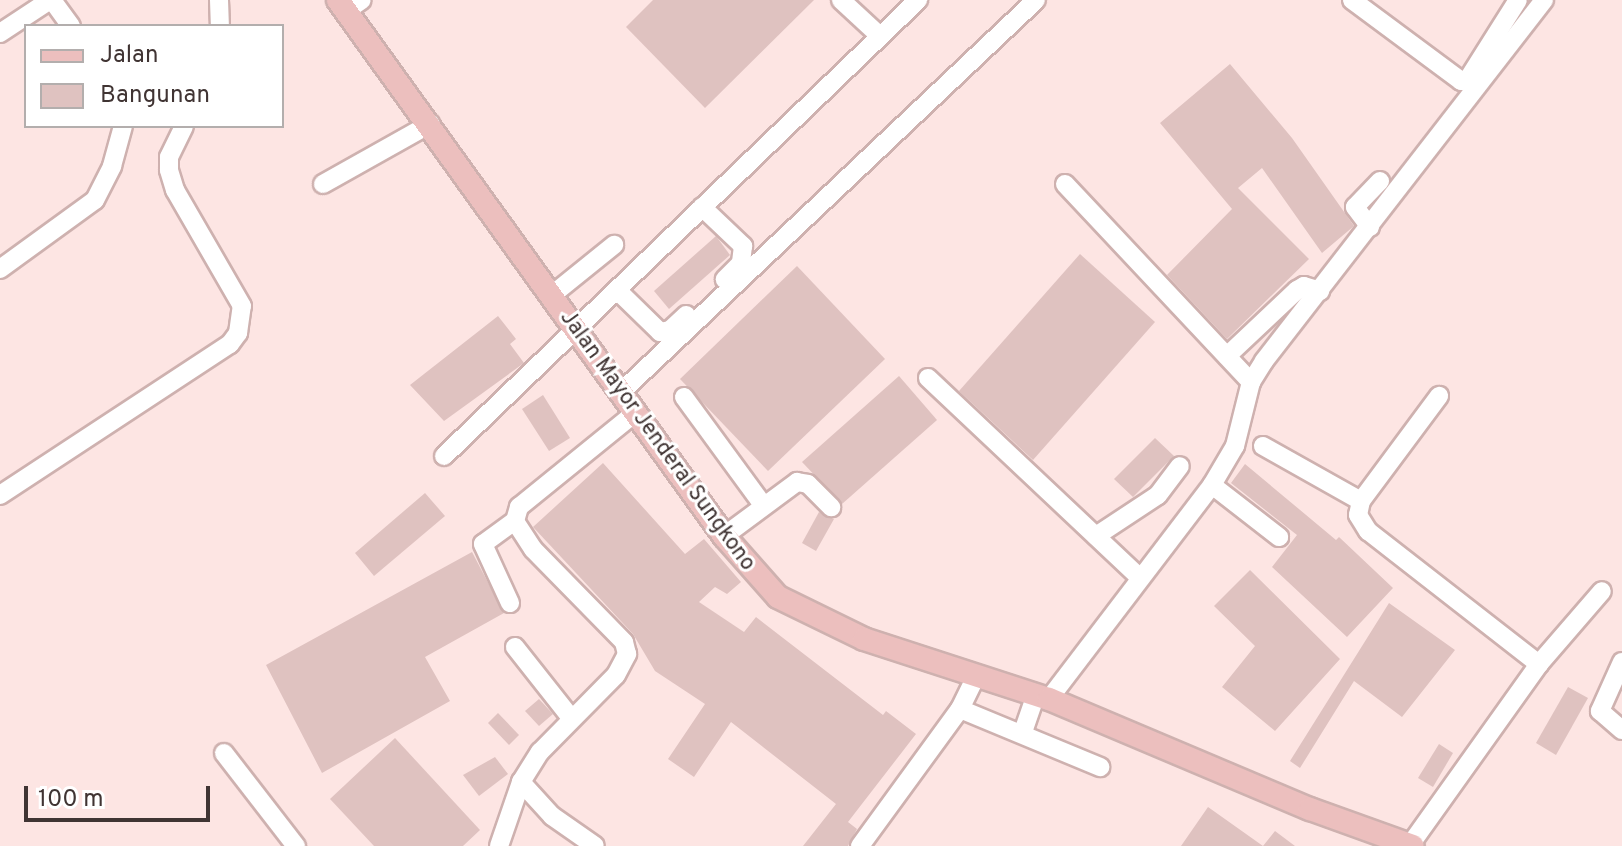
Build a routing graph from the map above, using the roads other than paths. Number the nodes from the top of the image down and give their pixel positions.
1 (51, 0) edge
2 (219, 0) edge
3 (841, 0) edge
4 (918, 0) edge
5 (1036, 0) edge
6 (1352, 0) edge
7 (1518, 0) edge
8 (1544, 0) edge
9 (348, 4) edge
10 (69, 24) edge
11 (220, 24) edge
12 (0, 33) edge
13 (880, 36) junction
14 (430, 124) junction
15 (122, 128) edge
16 (183, 128) edge
17 (1380, 181) dead end
18 (323, 184) dead end
19 (1065, 184) dead end
20 (702, 207) junction
21 (1370, 227) junction
22 (614, 245) dead end
23 (0, 269) edge
24 (617, 290) junction
25 (1320, 291) junction
26 (552, 295) junction
27 (1270, 317) junction
28 (576, 329) junction
29 (1290, 329) junction
30 (1227, 356) junction
31 (928, 378) dead end
32 (1251, 382) junction
33 (620, 393) junction
34 (1439, 396) dead end
35 (684, 397) dead end
36 (634, 414) junction
37 (1263, 446) dead end
38 (444, 456) dead end
39 (1180, 466) dead end
40 (1212, 485) junction
41 (0, 495) edge
42 (1361, 501) junction
43 (763, 505) junction
44 (831, 507) dead end
45 (515, 521) junction
46 (724, 536) junction
47 (1096, 536) junction
48 (1279, 537) dead end
49 (1138, 576) junction
50 (1602, 591) dead end
51 (510, 603) dead end
52 (515, 647) dead end
53 (1622, 662) edge
54 (1539, 664) junction
55 (976, 676) junction
56 (1043, 697) junction
57 (960, 709) junction
58 (571, 718) junction
59 (1622, 730) edge
60 (1023, 732) junction
61 (224, 753) dead end
62 (1100, 767) dead end
63 (521, 782) junction
64 (296, 846) edge
65 (499, 846) edge
66 (595, 846) edge
67 (860, 846) edge
68 (1412, 846) edge

1 - 10 street
1 - 12 street
2 - 11 street
3 - 13 street
4 - 13 street
5 - 33 street
6 - 7 street
8 - 21 street
9 - 14 main road, Jalan Mayor Jenderal Sungkono
13 - 20 street
14 - 18 street
14 - 26 main road, Jalan Mayor Jenderal Sungkono
15 - 23 street
16 - 41 street
17 - 21 street
19 - 30 street
20 - 24 street
20 - 24 street
21 - 25 street
22 - 26 street
24 - 28 street
25 - 27 street
25 - 29 street
26 - 28 main road, Jalan Mayor Jenderal Sungkono
27 - 29 street
27 - 30 street
28 - 33 main road, Jalan Mayor Jenderal Sungkono
28 - 38 street
29 - 32 street
30 - 32 street
31 - 47 street
32 - 40 street
33 - 36 main road, Jalan Mayor Jenderal Sungkono
34 - 42 street
35 - 43 street
36 - 45 street
36 - 46 main road, Jalan Mayor Jenderal Sungkono
37 - 42 street
39 - 47 street
40 - 48 street
40 - 49 street
42 - 54 street
43 - 44 street
43 - 46 street
45 - 51 street
45 - 58 street
46 - 55 main road, Jalan Mayor Jenderal Sungkono
47 - 49 street
49 - 56 street
50 - 54 street
52 - 58 street
53 - 59 street
54 - 68 street
55 - 56 main road, Jalan Mayor Jenderal Sungkono
55 - 57 street
56 - 60 street
56 - 68 main road, Jalan Mayor Jenderal Sungkono
57 - 60 street
57 - 67 street
58 - 63 street
60 - 62 street
61 - 64 street
63 - 65 street
63 - 66 street

